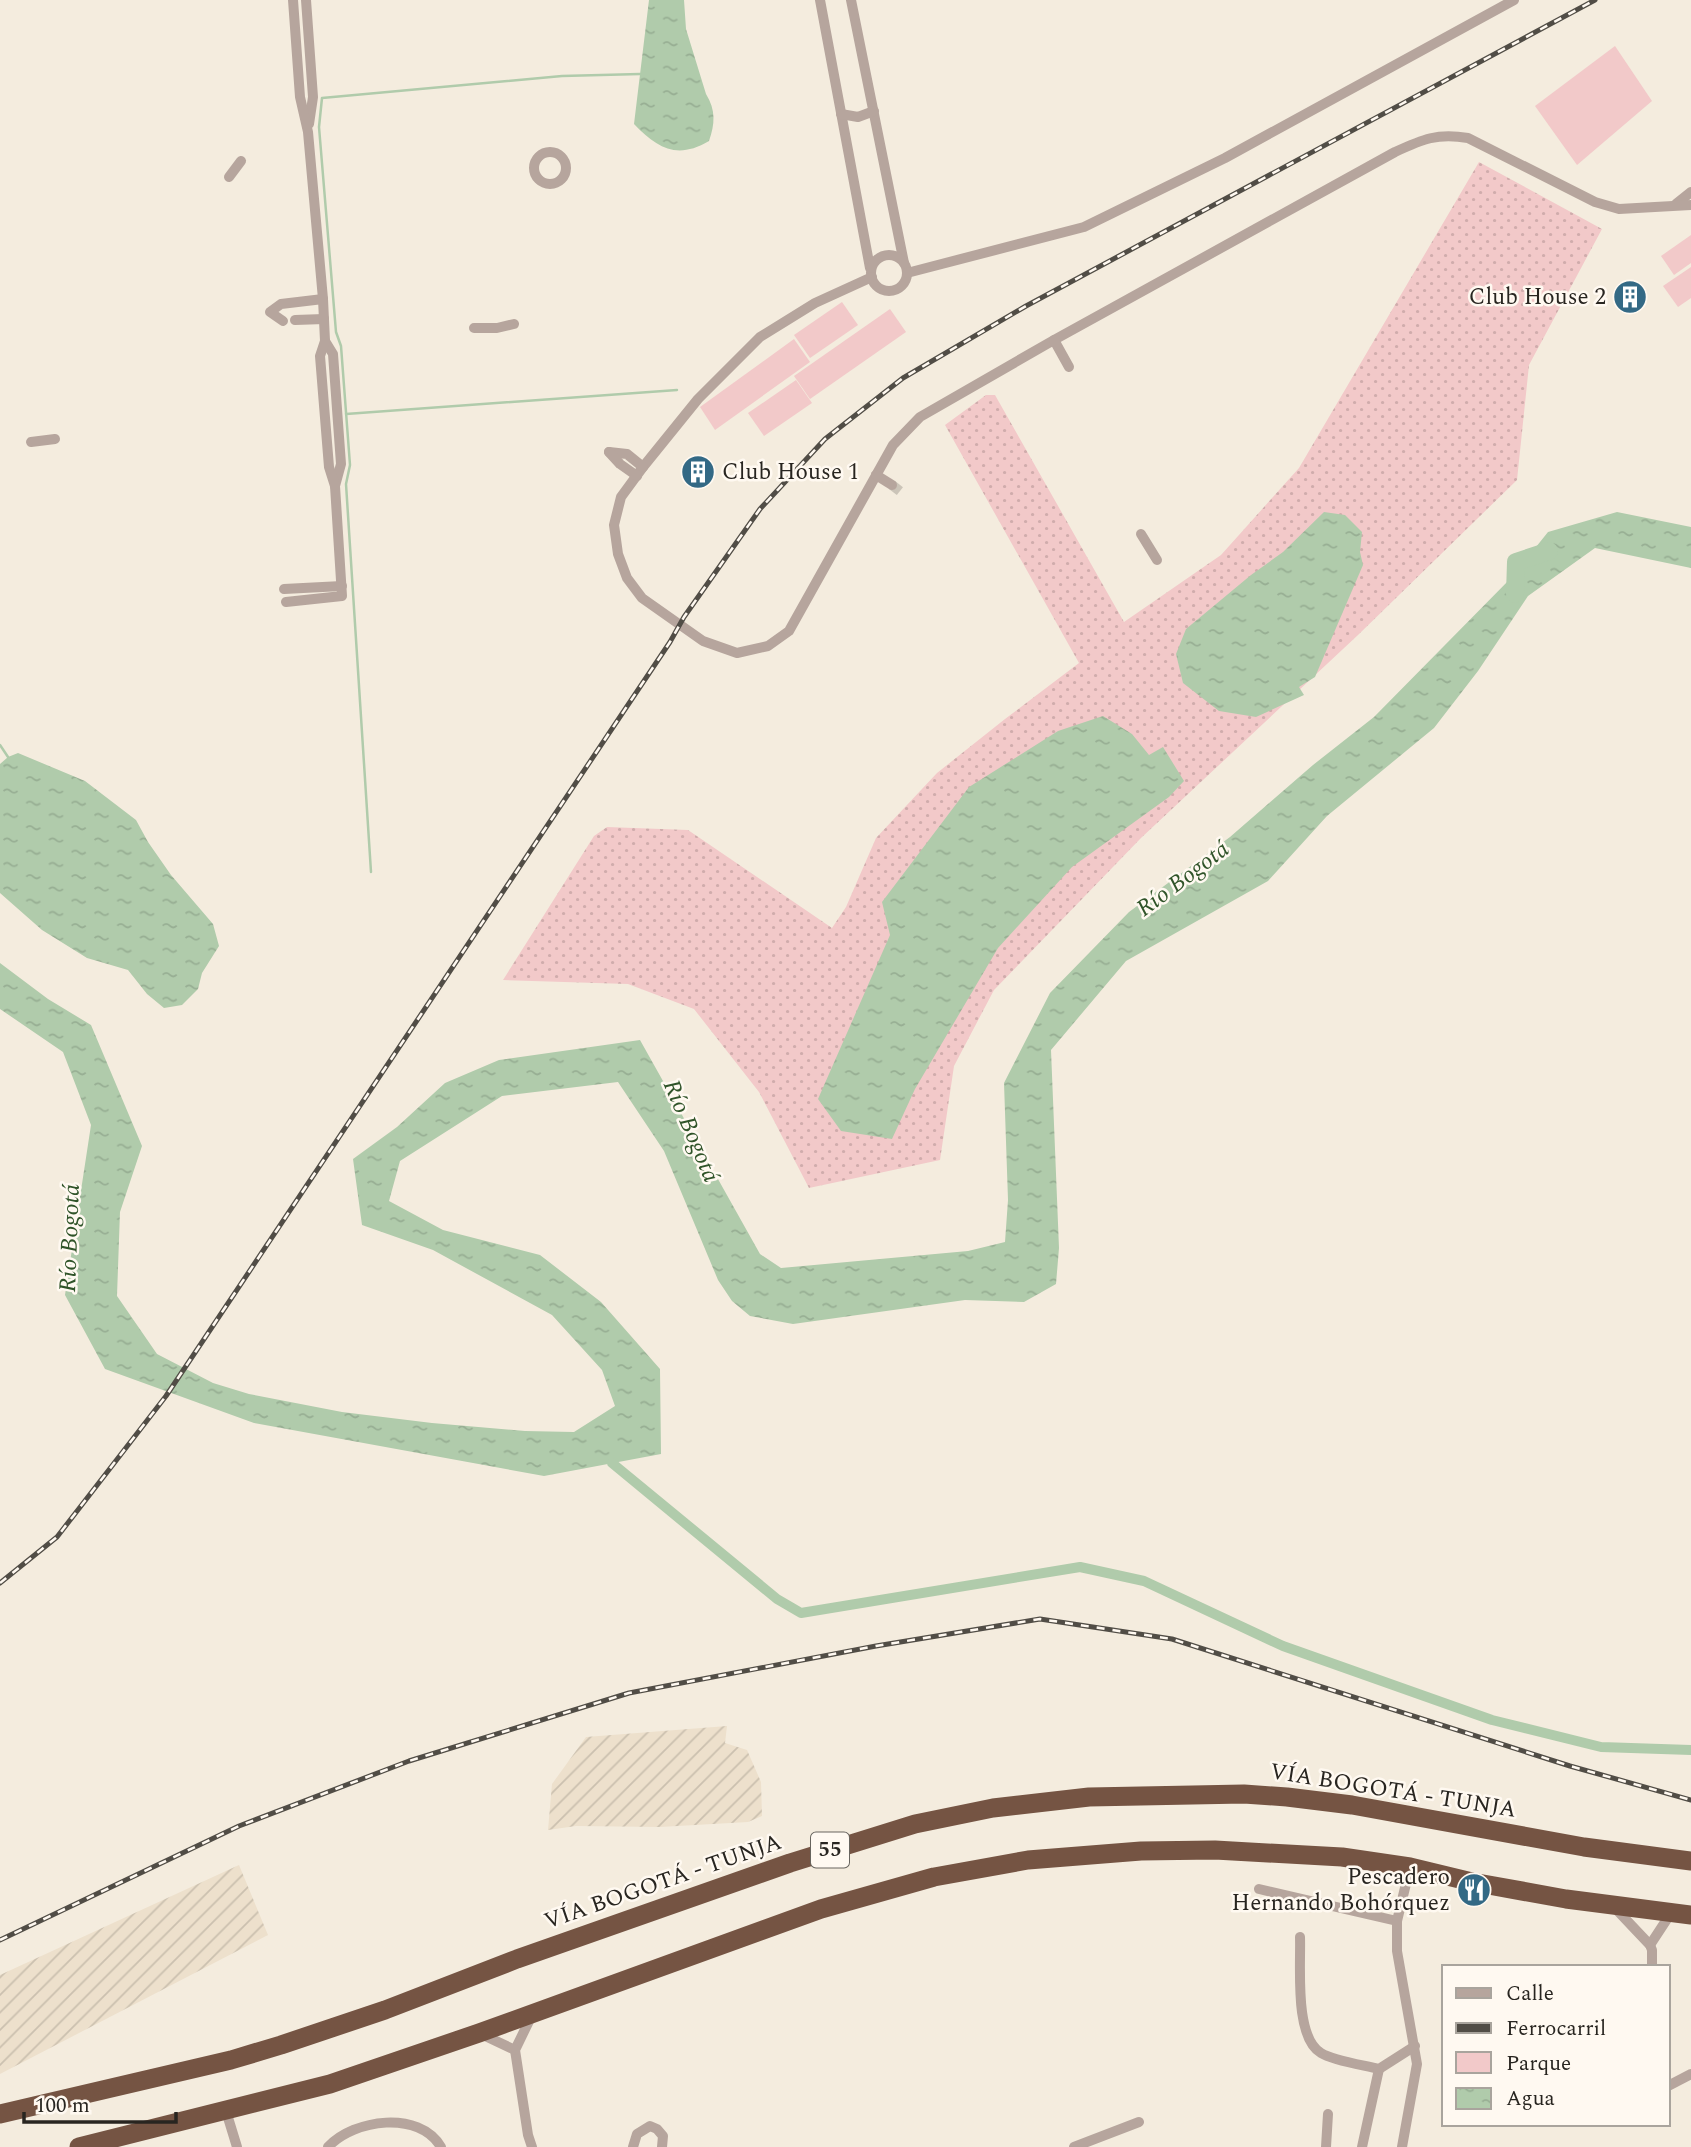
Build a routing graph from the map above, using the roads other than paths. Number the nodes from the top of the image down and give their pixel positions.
1 (293, 0) edge
2 (306, 0) edge
3 (820, 0) edge
4 (851, 0) edge
5 (1514, 0) edge
6 (1498, 4) edge
7 (874, 111) junction
8 (841, 114) junction
9 (308, 132) junction
10 (242, 161) dead end
11 (229, 177) dead end
12 (1691, 191) edge
13 (1676, 204) junction
14 (1691, 205) edge
15 (906, 268) junction
16 (871, 273) junction
17 (323, 299) junction
18 (324, 319) junction
19 (295, 320) dead end
20 (283, 321) dead end
21 (513, 324) dead end
22 (474, 328) dead end
23 (1054, 340) junction
24 (1069, 367) dead end
25 (55, 439) dead end
26 (31, 442) dead end
27 (643, 467) junction
28 (876, 475) junction
29 (637, 476) junction
30 (892, 485) tunnel mouth
31 (1141, 534) dead end
32 (1157, 560) dead end
33 (284, 589) dead end
34 (342, 591) junction
35 (286, 602) dead end
36 (1691, 1861) edge
37 (1410, 1867) junction
38 (1259, 1889) dead end
39 (1614, 1906) junction
40 (1681, 1914) edge
41 (1397, 1921) junction
42 (1300, 1937) dead end
43 (1650, 1945) junction
44 (1652, 1965) edge
45 (533, 2012) junction
46 (479, 2033) junction
47 (1415, 2046) junction
48 (515, 2050) junction
49 (1380, 2069) junction
50 (1691, 2074) edge
51 (1670, 2085) edge
52 (226, 2111) junction
53 (0, 2114) edge
54 (1328, 2114) dead end
55 (1139, 2122) dead end
56 (79, 2147) edge
57 (237, 2147) edge
58 (328, 2147) edge
59 (441, 2147) edge
60 (532, 2147) edge
61 (633, 2147) edge
62 (662, 2147) edge
63 (1074, 2147) edge
64 (1326, 2147) edge
65 (1362, 2147) edge
66 (1402, 2147) edge

1 - 9 street
2 - 9 street
3 - 8 street
4 - 7 street
5 - 6 street
6 - 15 street
7 - 8 street
7 - 15 street
8 - 16 street
9 - 17 street
10 - 11 street
12 - 13 street
13 - 14 street
13 - 23 street
15 - 16 street
15 - 16 street
16 - 27 street
17 - 18 street
17 - 20 street
18 - 19 street
18 - 34 street
21 - 22 street
23 - 24 street
23 - 28 street
25 - 26 street
27 - 29 street
27 - 29 street
28 - 29 street
28 - 30 street
31 - 32 street
33 - 34 street
34 - 35 street
36 - 53 highway, VÍA BOGOTÁ - TUNJA / 55
37 - 39 highway, 55
37 - 41 street
37 - 45 highway, 55
38 - 41 street
39 - 40 highway, 55
39 - 43 street
40 - 43 street
41 - 47 street
42 - 49 street
43 - 44 street
45 - 46 highway, 55
45 - 48 street
46 - 48 street
46 - 52 highway, 55
47 - 49 street
47 - 66 street
48 - 60 street
49 - 65 street
50 - 51 street
52 - 56 highway, 55
52 - 57 street
54 - 64 street
55 - 63 street
58 - 59 street
61 - 62 street

